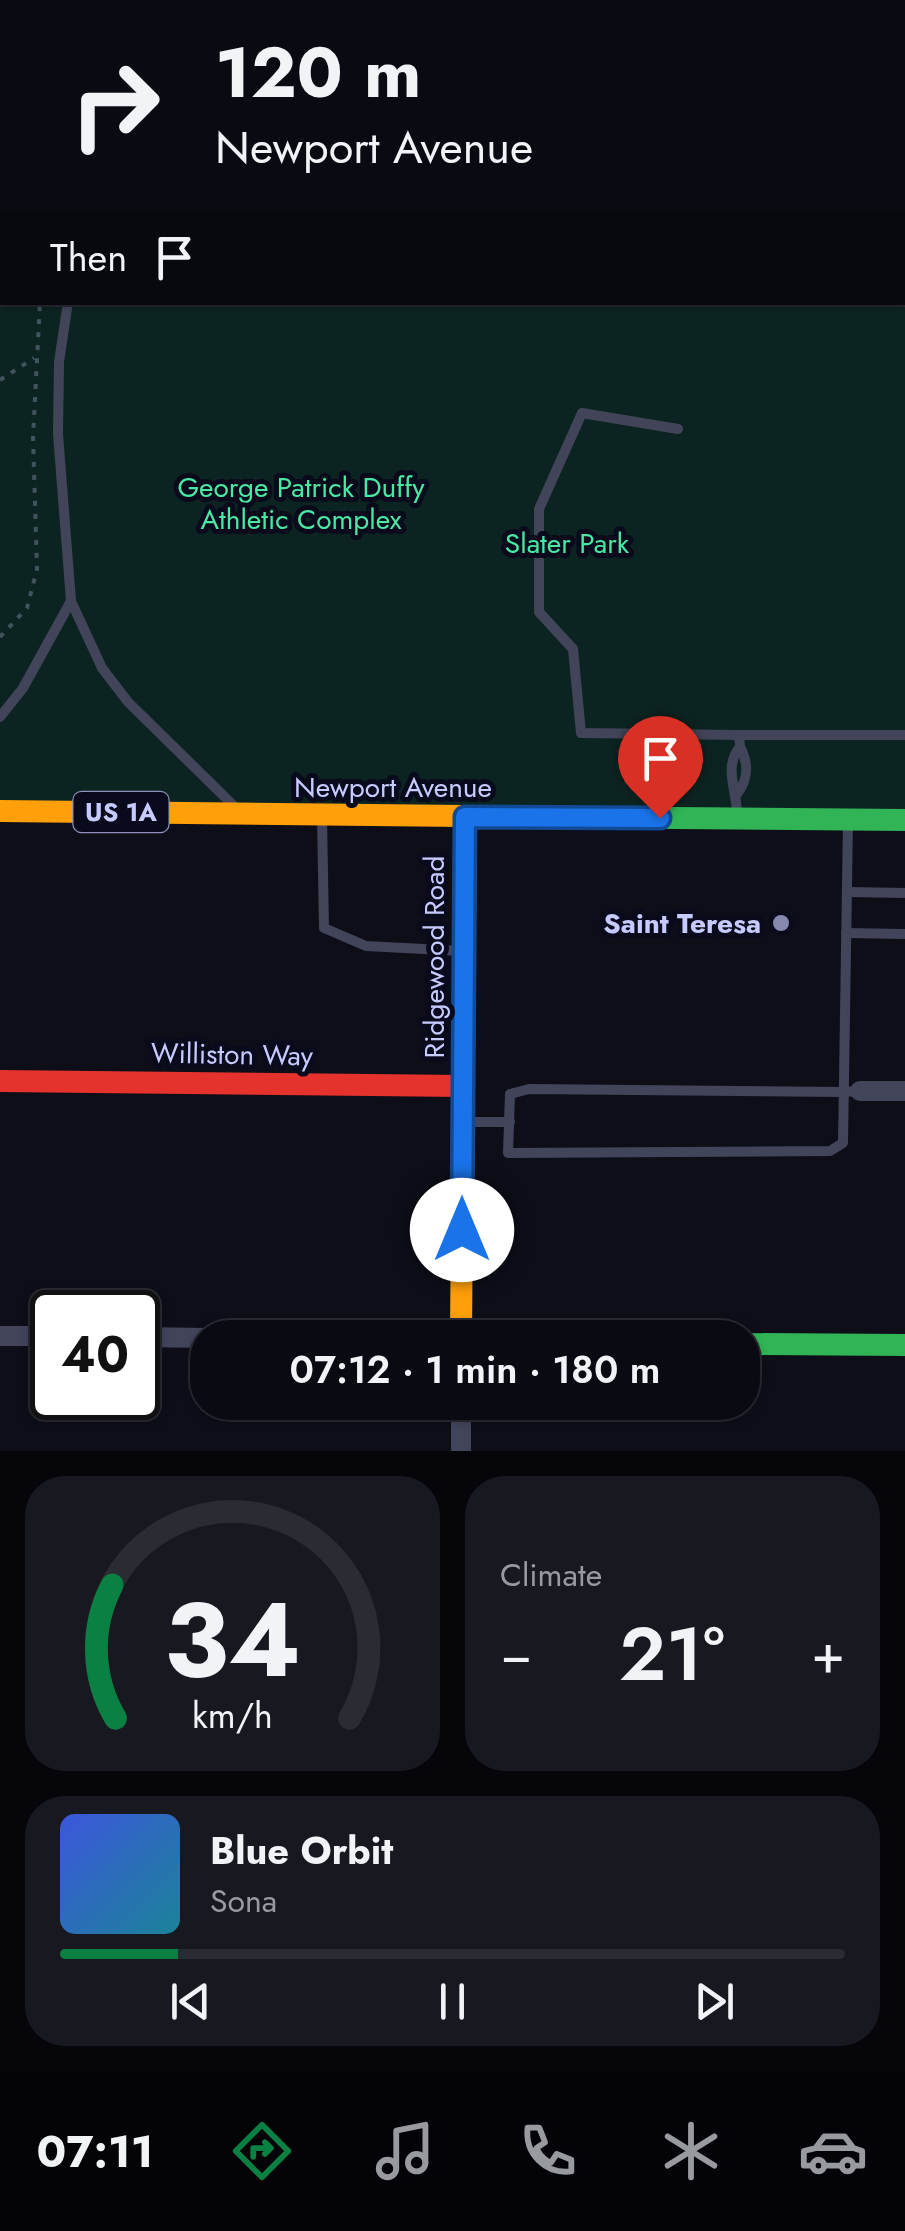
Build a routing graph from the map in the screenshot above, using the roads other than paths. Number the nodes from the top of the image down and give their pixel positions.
1 (68, 305) edge
2 (678, 429) dead end
3 (72, 601) junction
4 (0, 717) edge
5 (905, 735) edge
6 (740, 741) junction
7 (0, 811) edge
8 (242, 816) junction
9 (322, 816) junction
10 (465, 817) junction
11 (738, 819) junction
12 (848, 820) junction
13 (905, 820) edge
14 (847, 892) junction
15 (905, 892) edge
16 (846, 934) junction
17 (905, 934) edge
18 (464, 951) junction
19 (0, 1081) edge
20 (462, 1086) junction
21 (905, 1091) edge
22 (851, 1092) junction
23 (462, 1122) junction
24 (510, 1122) junction
25 (461, 1320) edge
26 (0, 1336) edge
27 (30, 1336) edge
28 (160, 1337) edge
29 (190, 1338) edge
30 (760, 1344) edge
31 (905, 1345) edge
32 (461, 1420) edge
33 (461, 1451) edge

1 - 3 lane
2 - 6 lane
3 - 4 lane
3 - 8 lane
5 - 6 lane
6 - 11 lane
7 - 8 street, Newport Avenue / US 1A
8 - 9 street, Newport Avenue / US 1A
9 - 10 street, Newport Avenue / US 1A
9 - 18 lane
10 - 11 street, Newport Avenue / US 1A
10 - 18 street, Ridgewood Road
11 - 12 street, Newport Avenue / US 1A
12 - 13 street, Newport Avenue / US 1A
12 - 14 lane
14 - 15 lane
14 - 16 lane
16 - 17 lane
16 - 22 lane
18 - 20 street, Ridgewood Road
19 - 20 street, Williston Way
20 - 23 street, Ridgewood Road
21 - 22 street
22 - 24 lane
22 - 24 lane
23 - 24 lane
23 - 25 street, Ridgewood Road
26 - 27 street
28 - 29 street
30 - 31 street
32 - 33 street

